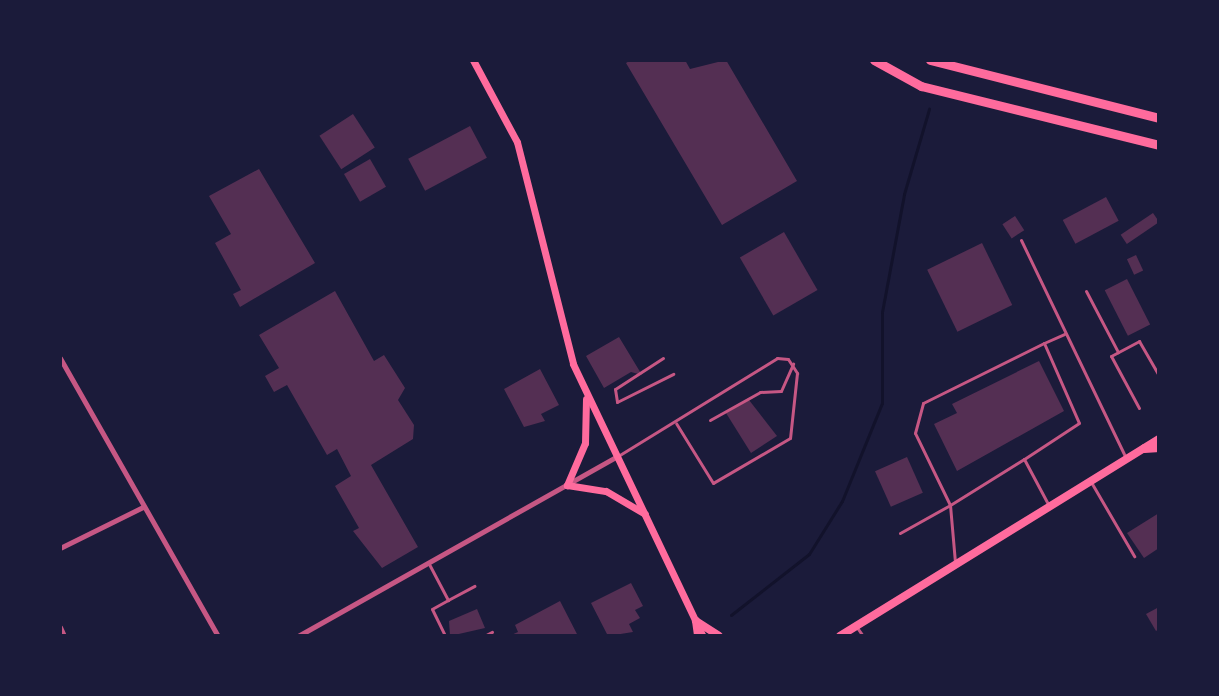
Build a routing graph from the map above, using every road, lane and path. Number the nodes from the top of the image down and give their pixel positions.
1 (473, 60) edge
2 (874, 60) edge
3 (930, 60) edge
4 (1159, 118) edge
5 (1159, 145) edge
6 (1021, 240) dead end
7 (1086, 291) dead end
8 (1064, 334) junction
9 (1044, 343) junction
10 (1118, 352) junction
11 (60, 358) edge
12 (663, 358) dead end
13 (793, 364) junction
14 (673, 374) dead end
15 (1159, 375) edge
16 (585, 392) junction
17 (1139, 408) dead end
18 (710, 420) dead end
19 (676, 423) junction
20 (1159, 439) edge
21 (1159, 447) edge
22 (1144, 448) junction
23 (618, 456) junction
24 (1024, 459) junction
25 (1127, 459) junction
26 (1091, 482) junction
27 (567, 485) junction
28 (950, 505) junction
29 (143, 507) junction
30 (1049, 507) junction
31 (646, 514) junction
32 (900, 533) dead end
33 (60, 548) edge
34 (1134, 556) dead end
35 (429, 564) junction
36 (955, 566) junction
37 (474, 586) dead end
38 (448, 600) junction
39 (696, 621) junction
40 (856, 626) junction
41 (60, 627) edge
42 (492, 632) dead end
43 (64, 636) edge
44 (218, 636) edge
45 (298, 636) edge
46 (445, 636) edge
47 (484, 636) edge
48 (701, 636) edge
49 (719, 636) edge
50 (840, 636) edge
51 (863, 636) edge

1 - 16 main road
2 - 5 highway
3 - 4 highway
6 - 8 lane
7 - 10 lane
8 - 9 lane
8 - 25 lane
9 - 24 lane
9 - 28 lane
10 - 15 lane
10 - 17 lane
11 - 29 street
12 - 14 lane
13 - 18 lane
13 - 19 lane
13 - 19 lane
16 - 23 main road
16 - 27 main road
19 - 23 lane
20 - 22 main road
21 - 22 highway
22 - 25 main road
23 - 27 street
23 - 31 main road
24 - 28 lane
24 - 30 lane
25 - 26 main road
26 - 30 main road
26 - 34 lane
27 - 31 main road
27 - 35 street
28 - 32 lane
28 - 36 lane
29 - 33 street
29 - 44 street
30 - 36 main road
31 - 39 main road
35 - 38 lane
35 - 45 street
36 - 40 main road
37 - 38 lane
38 - 46 lane
39 - 48 main road
39 - 49 main road
40 - 50 main road
40 - 51 lane
41 - 43 street
42 - 47 lane

